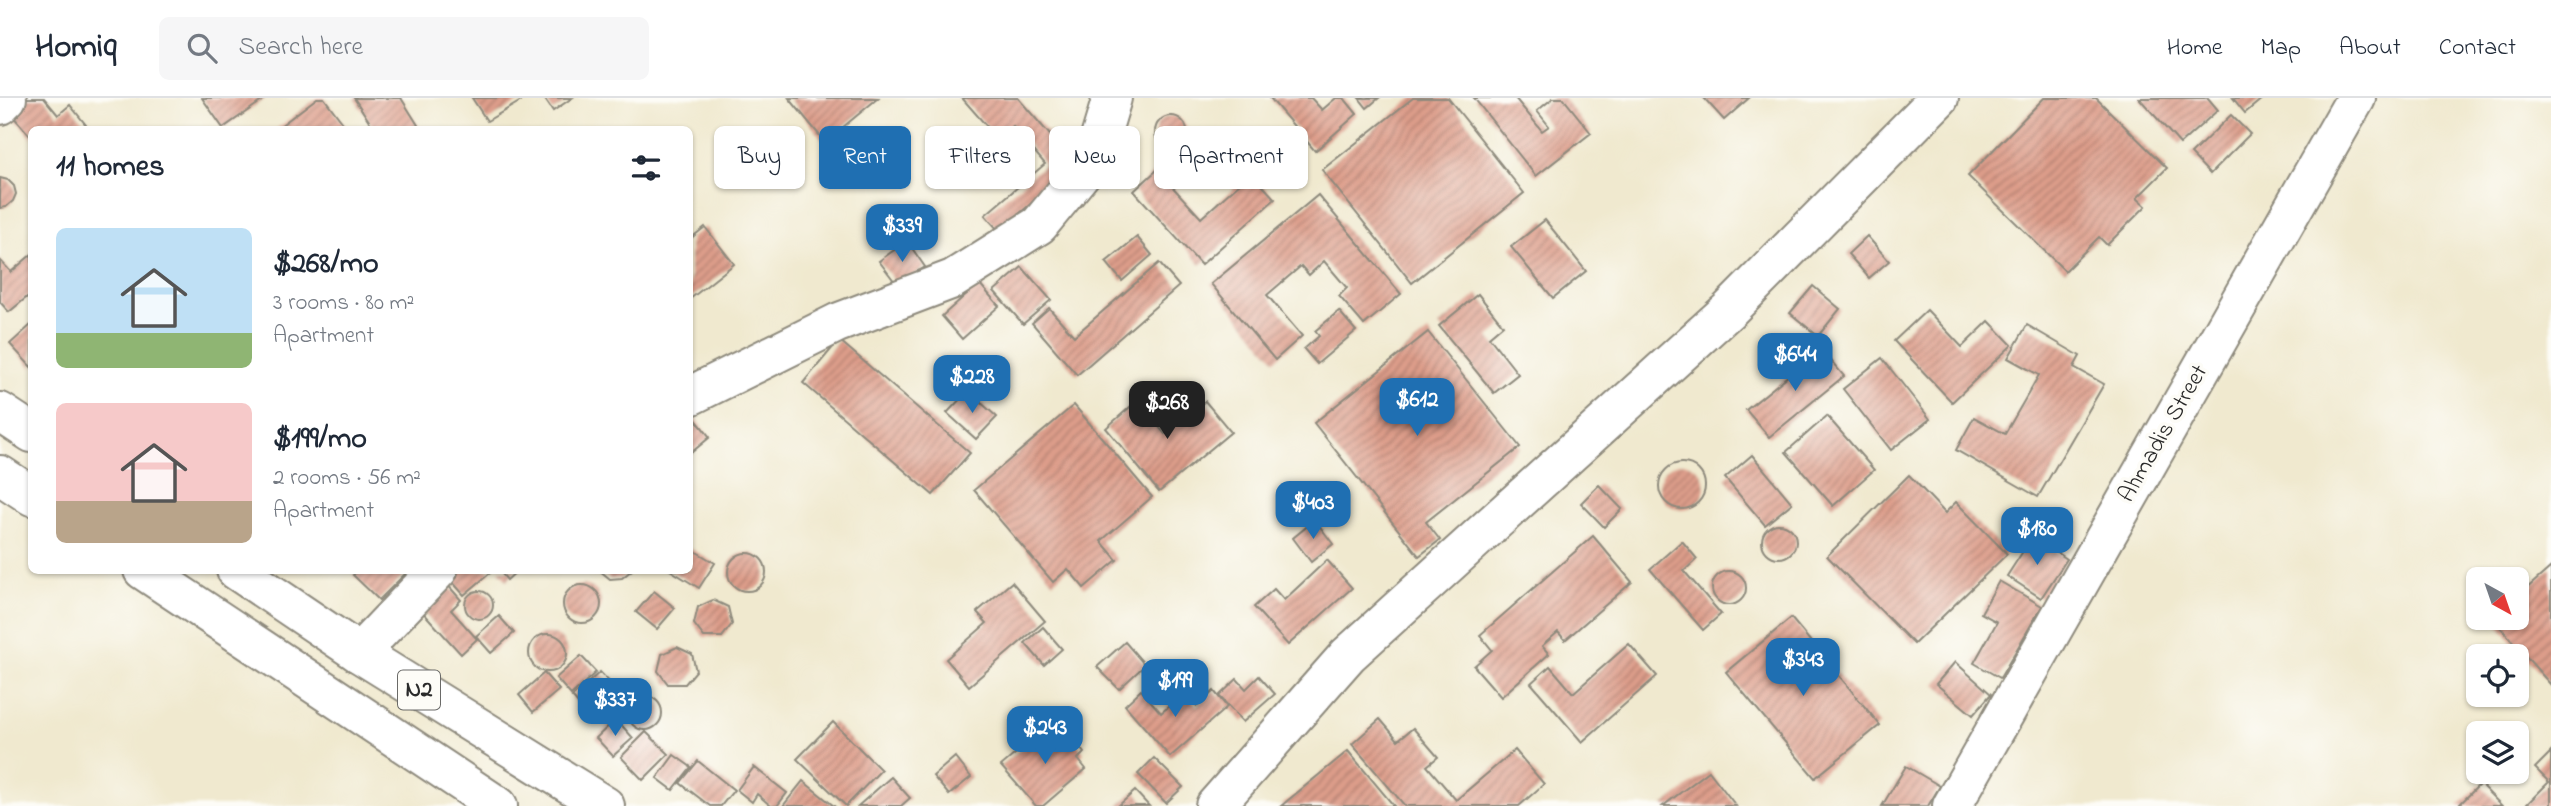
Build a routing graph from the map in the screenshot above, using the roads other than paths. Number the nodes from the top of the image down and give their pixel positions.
1 (7, 98) edge
2 (1112, 98) edge
3 (1939, 98) edge
4 (2356, 98) edge
5 (0, 105) edge
6 (693, 395) edge
7 (0, 412) edge
8 (28, 430) edge
9 (0, 475) edge
10 (28, 493) edge
11 (150, 574) edge
12 (242, 574) edge
13 (434, 574) edge
14 (359, 653) junction
15 (498, 806) edge
16 (605, 806) edge
17 (1215, 806) edge
18 (1952, 806) edge

1 - 5 main road
2 - 6 main road
3 - 17 main road
4 - 18 main road, Ahmadis Street
7 - 8 main road
9 - 10 main road
11 - 15 main road, N2
12 - 14 main road, N2
13 - 14 main road
14 - 16 main road, N2

